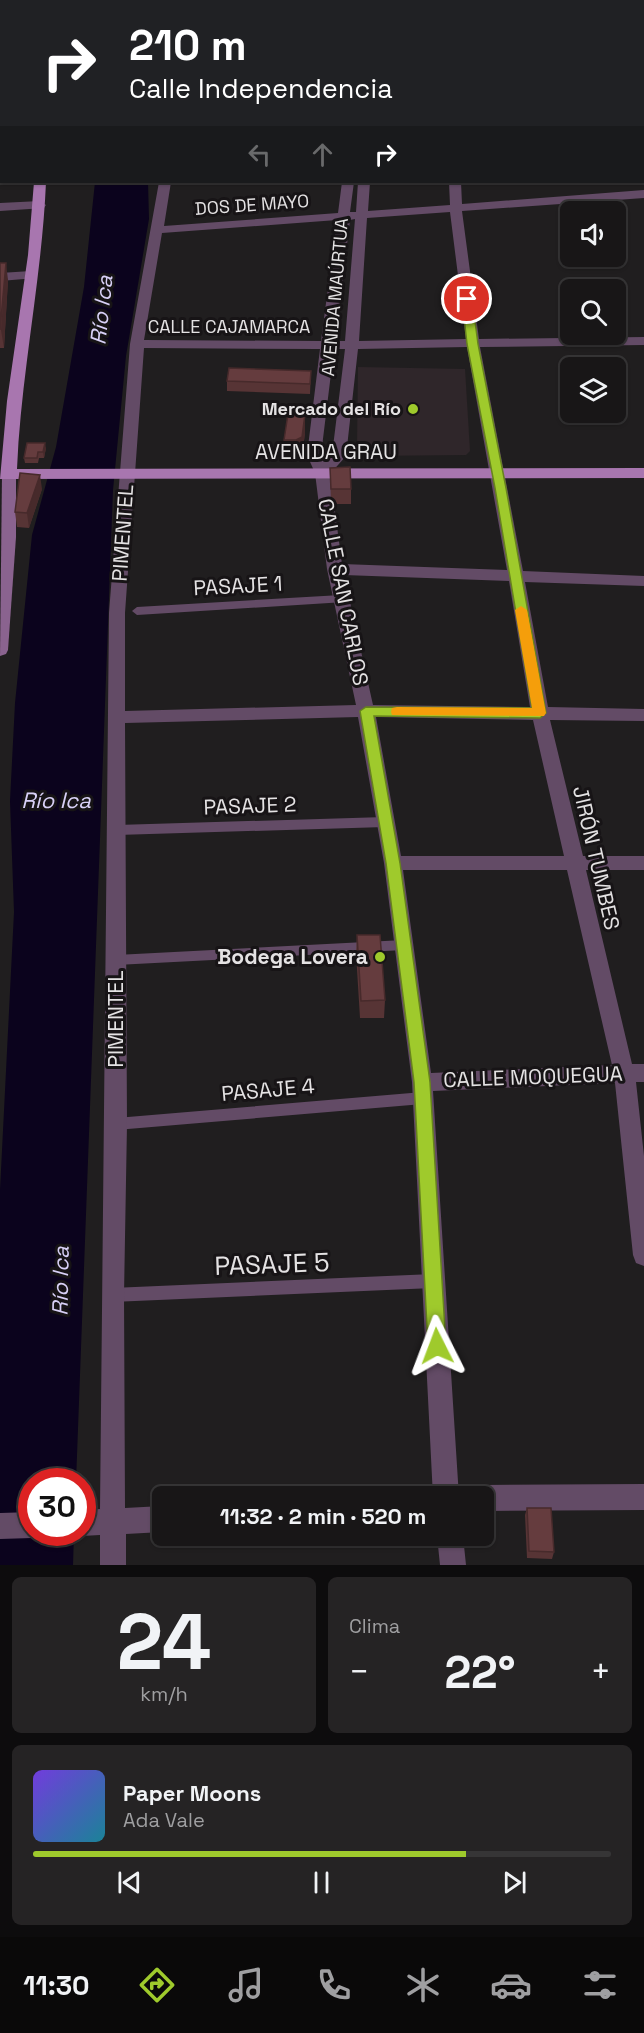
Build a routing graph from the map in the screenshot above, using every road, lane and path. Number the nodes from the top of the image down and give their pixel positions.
1 (40, 183) edge
2 (165, 183) edge
3 (348, 183) edge
4 (364, 183) edge
5 (455, 183) edge
6 (644, 194) edge
7 (40, 205) junction
8 (0, 207) edge
9 (456, 209) junction
10 (361, 215) junction
11 (344, 217) junction
12 (158, 230) junction
13 (32, 275) junction
14 (0, 277) edge
15 (644, 341) edge
16 (137, 344) junction
17 (352, 344) junction
18 (472, 344) junction
19 (328, 345) junction
20 (122, 473) junction
21 (322, 473) junction
22 (498, 473) junction
23 (644, 473) edge
24 (4, 474) edge
25 (4, 538) edge
26 (335, 569) junction
27 (515, 574) junction
28 (644, 581) edge
29 (341, 599) junction
30 (137, 611) dead end
31 (0, 650) edge
32 (366, 711) junction
33 (540, 713) junction
34 (644, 715) edge
35 (117, 717) junction
36 (385, 822) junction
37 (117, 830) junction
38 (573, 862) junction
39 (393, 863) junction
40 (644, 863) edge
41 (404, 945) junction
42 (116, 960) junction
43 (634, 1073) edge
44 (423, 1090) junction
45 (117, 1124) junction
46 (644, 1255) edge
47 (433, 1281) junction
48 (112, 1295) junction
49 (445, 1486) edge
50 (644, 1497) edge
51 (494, 1498) edge
52 (152, 1520) edge
53 (96, 1523) edge
54 (114, 1523) junction
55 (18, 1525) edge
56 (0, 1526) edge
57 (451, 1546) edge
58 (113, 1565) edge
59 (453, 1565) edge

1 - 7 main road
2 - 12 street, PIMENTEL
3 - 11 street, AVENIDA MAÚRTUA
4 - 10 street, AVENIDA MAÚRTUA
5 - 9 street, JIRÓN TUMBES
6 - 9 street, DOS DE MAYO
7 - 8 street
7 - 13 main road
9 - 10 street, DOS DE MAYO
9 - 18 street, JIRÓN TUMBES
10 - 11 street, DOS DE MAYO
10 - 17 street, AVENIDA MAÚRTUA
11 - 12 street, DOS DE MAYO
11 - 19 street, AVENIDA MAÚRTUA
12 - 16 street, PIMENTEL
13 - 14 street
13 - 24 main road
15 - 18 street, CALLE CAJAMARCA
16 - 19 street, CALLE CAJAMARCA
16 - 20 street, PIMENTEL
17 - 18 street, CALLE CAJAMARCA
17 - 19 street, CALLE CAJAMARCA
17 - 21 street, AVENIDA MAÚRTUA
18 - 22 street, JIRÓN TUMBES
19 - 21 street, AVENIDA MAÚRTUA
20 - 21 main road, AVENIDA GRAU
20 - 24 main road, AVENIDA GRAU
20 - 35 street, PIMENTEL
21 - 22 main road, AVENIDA GRAU
21 - 26 street, CALLE SAN CARLOS
22 - 23 main road, AVENIDA GRAU
22 - 27 street, JIRÓN TUMBES
24 - 25 street
25 - 31 street
26 - 27 street
26 - 29 street, CALLE SAN CARLOS
27 - 28 street
27 - 33 street, JIRÓN TUMBES
29 - 30 lane, PASAJE 1
29 - 32 street, CALLE SAN CARLOS
32 - 33 street
32 - 35 street
32 - 36 street, CALLE SAN CARLOS
33 - 34 street
33 - 38 street, JIRÓN TUMBES
35 - 37 street, PIMENTEL
36 - 37 lane, PASAJE 2
36 - 39 street, CALLE SAN CARLOS
37 - 42 street, PIMENTEL
38 - 39 street
38 - 40 street
38 - 43 street, JIRÓN TUMBES
39 - 41 street, CALLE SAN CARLOS
41 - 42 lane
41 - 44 street, CALLE SAN CARLOS
42 - 45 street, PIMENTEL
43 - 44 street, CALLE MOQUEGUA
43 - 46 street, JIRÓN TUMBES
44 - 45 lane, PASAJE 4
44 - 47 street, CALLE SAN CARLOS
45 - 48 street, PIMENTEL
47 - 48 lane, PASAJE 5
47 - 49 street, CALLE SAN CARLOS
48 - 54 street, PIMENTEL
50 - 51 street
52 - 54 street
53 - 54 street
54 - 58 street, PIMENTEL
55 - 56 street
57 - 59 street

